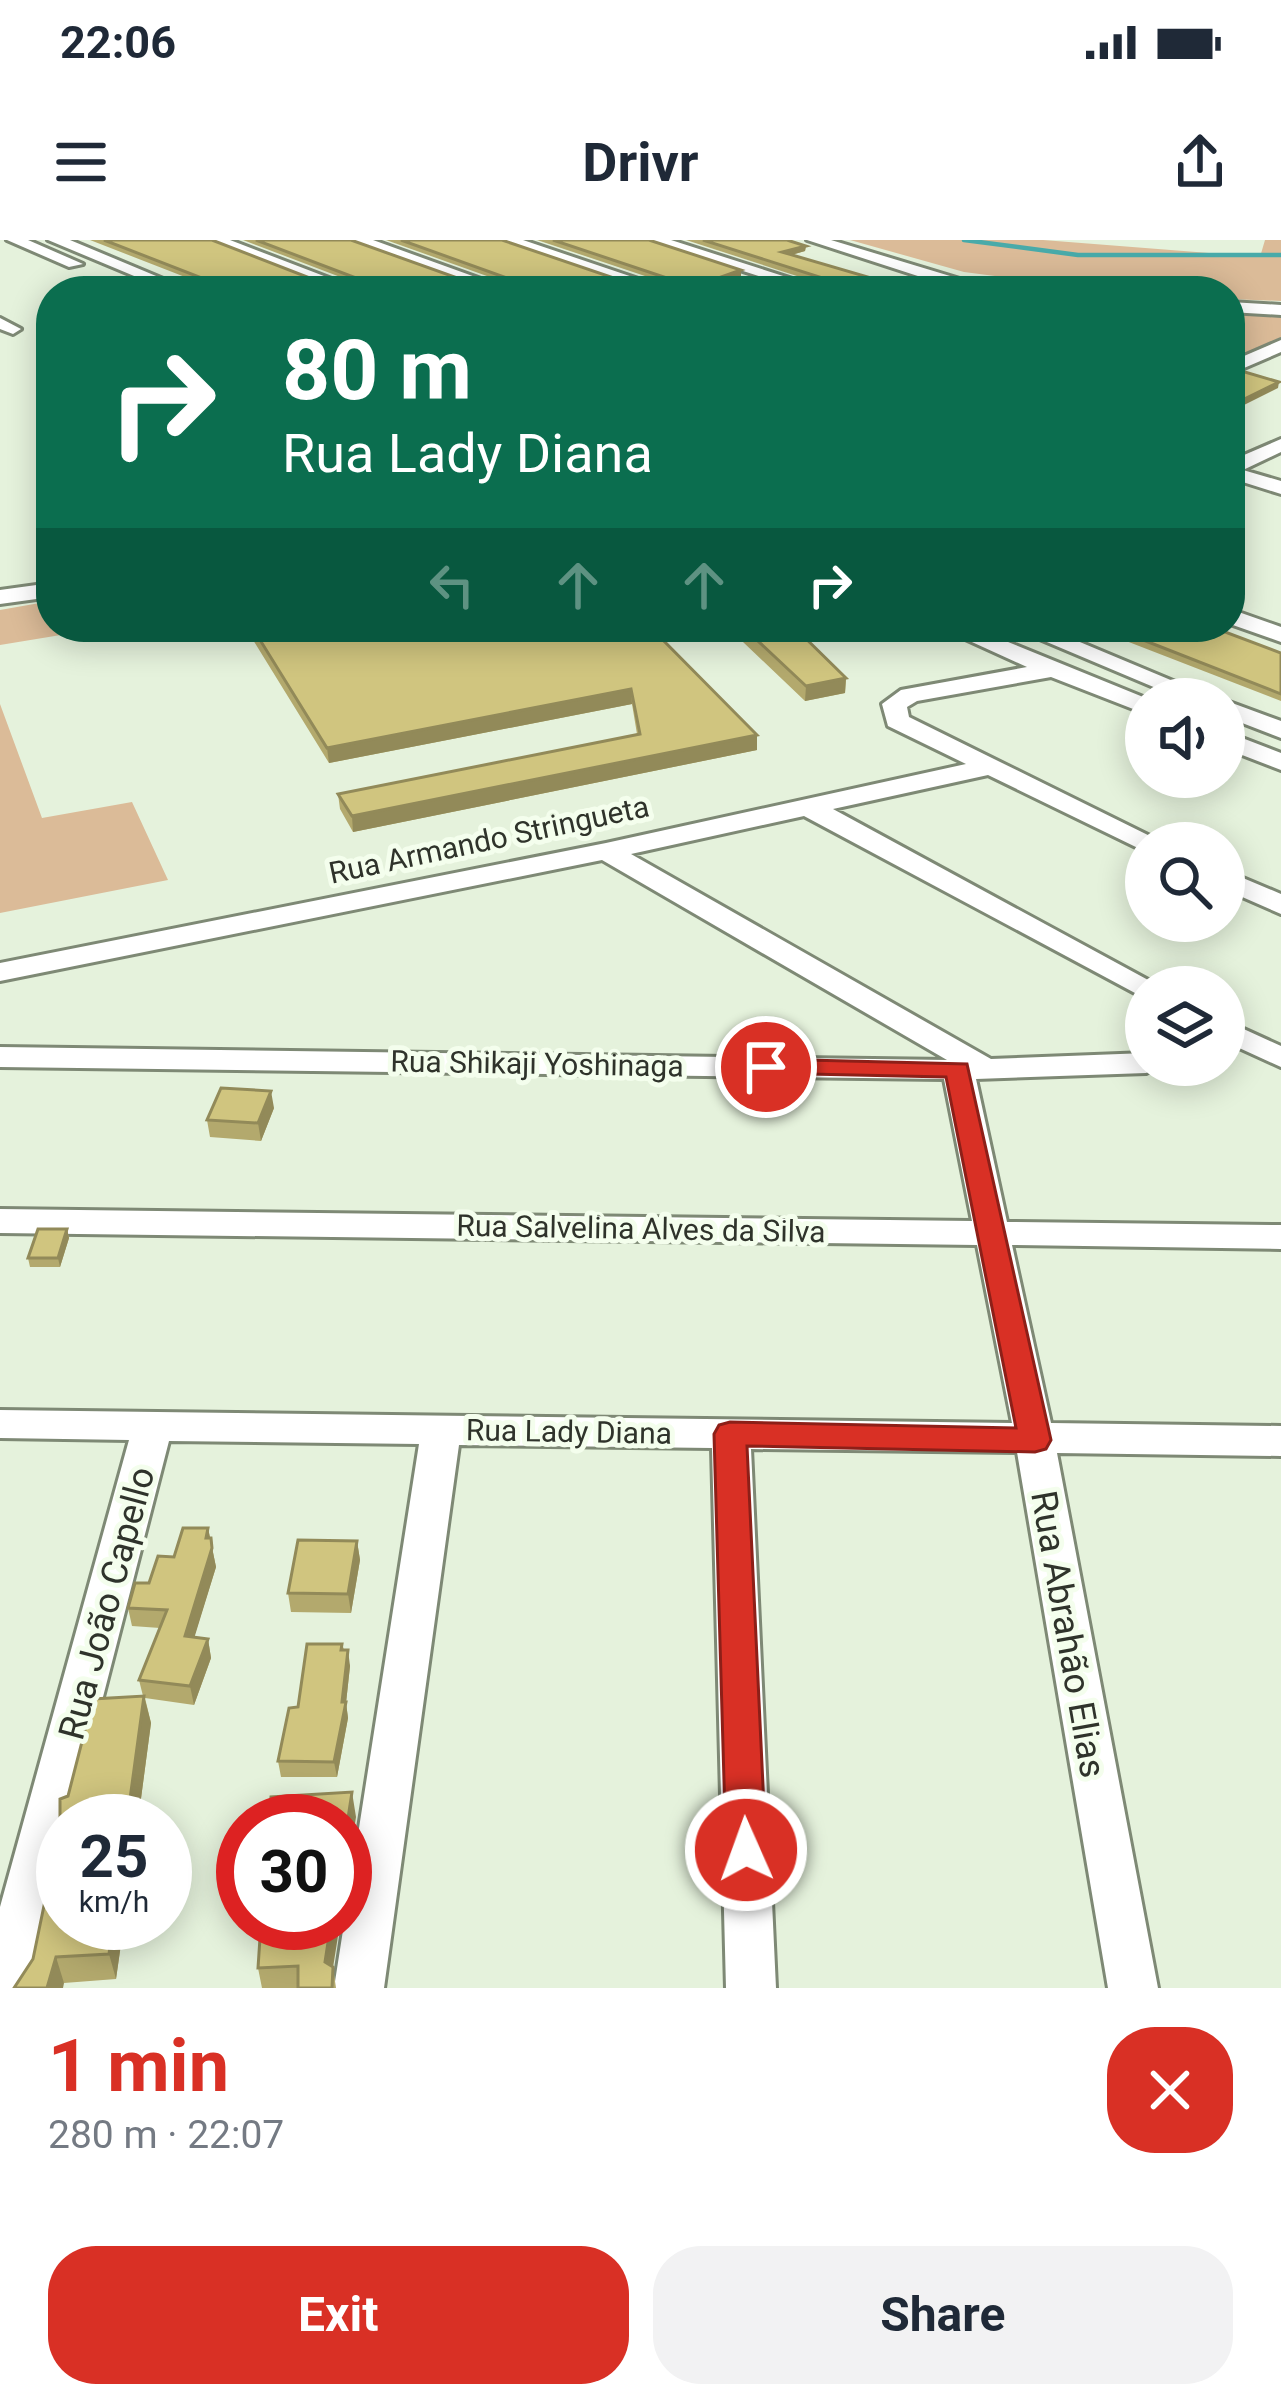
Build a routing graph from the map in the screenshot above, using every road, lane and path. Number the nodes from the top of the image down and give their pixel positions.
1 (15, 240) edge
2 (56, 240) edge
3 (216, 240) edge
4 (358, 240) edge
5 (508, 240) edge
6 (655, 240) edge
7 (814, 240) edge
8 (854, 253) junction
9 (103, 276) edge
10 (146, 276) edge
11 (314, 276) edge
12 (462, 276) edge
13 (620, 276) edge
14 (772, 276) joint
15 (930, 276) edge
16 (1245, 309) edge
17 (1281, 310) edge
18 (1281, 345) edge
19 (1245, 360) edge
20 (1281, 445) edge
21 (1245, 463) edge
22 (1245, 475) edge
23 (1281, 488) edge
24 (36, 592) edge
25 (0, 598) edge
26 (1245, 622) edge
27 (1281, 635) edge
28 (987, 642) edge
29 (1061, 642) edge
30 (1053, 669) junction
31 (1151, 678) edge
32 (1125, 698) edge
33 (1245, 715) edge
34 (1281, 730) edge
35 (1245, 747) edge
36 (1281, 762) edge
37 (989, 767) junction
38 (808, 807) junction
39 (1125, 831) edge
40 (606, 851) junction
41 (1245, 888) edge
42 (1281, 904) edge
43 (0, 972) edge
44 (1125, 976) edge
45 (1245, 1040) edge
46 (0, 1057) edge
47 (1280, 1058) edge
48 (1245, 1059) edge
49 (1125, 1064) edge
50 (971, 1069) junction
51 (0, 1221) edge
52 (994, 1233) junction
53 (1281, 1237) edge
54 (0, 1424) edge
55 (153, 1426) junction
56 (441, 1430) junction
57 (730, 1434) junction
58 (1035, 1440) junction
59 (1281, 1441) edge
60 (3, 1988) edge
61 (359, 1988) edge
62 (751, 1988) edge
63 (1132, 1988) edge

1 - 9 street
2 - 10 street
3 - 11 street
4 - 12 street
5 - 13 street
6 - 14 street
7 - 8 street
8 - 14 street
8 - 15 street
16 - 17 street
18 - 19 street
20 - 21 street
22 - 23 street
24 - 25 street
26 - 27 street
28 - 30 street
29 - 31 street
30 - 32 street
30 - 37 street
33 - 34 street
35 - 36 street
37 - 38 street, Rua Armando Stringueta
37 - 39 street
38 - 40 street, Rua Armando Stringueta
38 - 44 street
40 - 43 street, Rua Armando Stringueta
40 - 50 street
41 - 42 street
45 - 47 street
46 - 50 street, Rua Shikaji Yoshinaga
47 - 48 street
49 - 50 street, Rua Shikaji Yoshinaga
50 - 52 street, Rua Abrahão Elias
51 - 52 street, Rua Salvelina Alves da Silva
52 - 53 street, Rua Salvelina Alves da Silva
52 - 58 street, Rua Abrahão Elias
54 - 55 street, Rua Lady Diana
55 - 56 street, Rua Lady Diana
55 - 60 street, Rua João Capello
56 - 57 street, Rua Lady Diana
56 - 61 street
57 - 58 street, Rua Lady Diana
57 - 62 street
58 - 59 street, Rua Lady Diana
58 - 63 street, Rua Abrahão Elias

